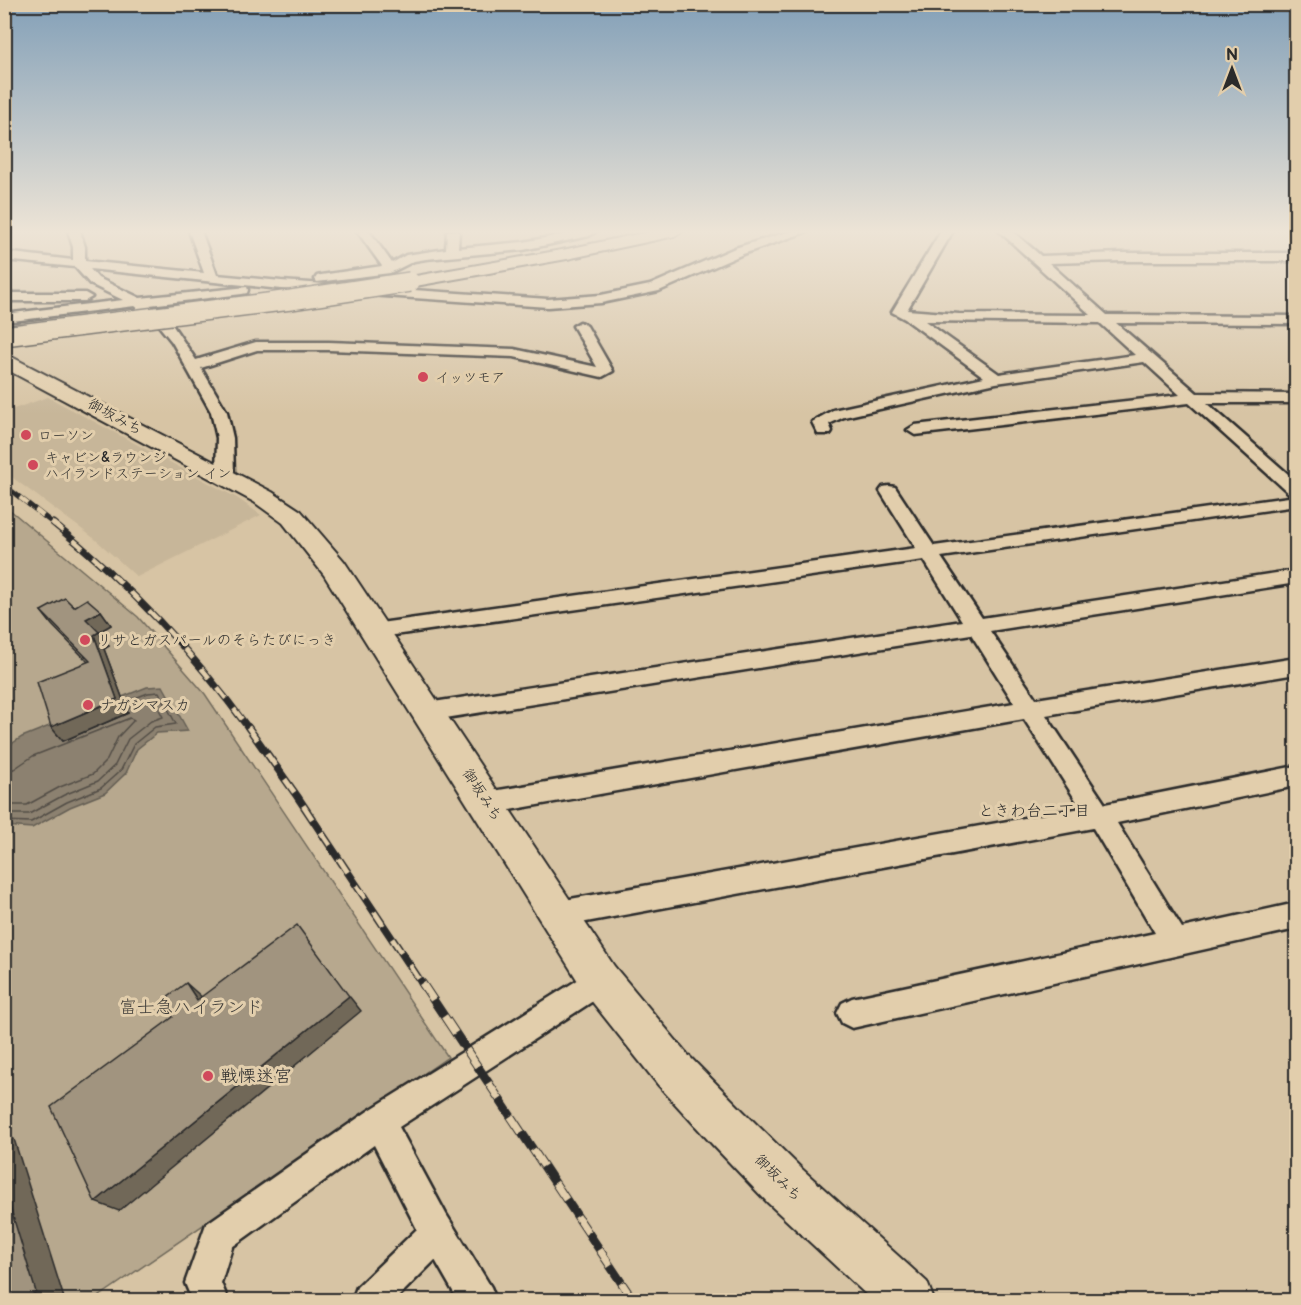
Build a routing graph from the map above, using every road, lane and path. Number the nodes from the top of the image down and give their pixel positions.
1 (118, 292) edge
2 (157, 292) edge
3 (226, 292) edge
4 (275, 292) edge
5 (321, 292) edge
6 (377, 292) edge
7 (635, 292) edge
8 (911, 292) edge
9 (1074, 292) edge
10 (123, 294) junction
11 (4, 297) edge
12 (138, 302) junction
13 (910, 316) junction
14 (4, 318) edge
15 (1107, 320) junction
16 (1296, 320) edge
17 (4, 326) edge
18 (580, 326) dead end
19 (4, 336) edge
20 (1148, 357) junction
21 (8, 363) edge
22 (191, 366) junction
23 (996, 379) junction
24 (1196, 398) junction
25 (1296, 398) edge
26 (915, 430) dead end
27 (824, 431) dead end
28 (225, 475) junction
29 (1296, 490) edge
30 (890, 491) dead end
31 (1296, 501) edge
32 (928, 553) junction
33 (1296, 576) edge
34 (976, 626) junction
35 (373, 631) junction
36 (1296, 666) edge
37 (1030, 709) junction
38 (427, 712) junction
39 (1296, 776) edge
40 (487, 803) junction
41 (1099, 816) junction
42 (560, 914) junction
43 (1296, 916) edge
44 (1175, 942) junction
45 (600, 980) junction
46 (852, 1013) dead end
47 (379, 1122) junction
48 (438, 1233) junction
49 (210, 1300) edge
50 (370, 1300) edge
51 (478, 1300) edge
52 (909, 1300) edge

1 - 10 street
2 - 10 street
3 - 12 street
4 - 17 highway
5 - 19 highway, bridge
6 - 7 street
8 - 13 street
9 - 15 street
10 - 11 street
10 - 12 street
12 - 14 street
12 - 22 street
13 - 15 street
13 - 23 street
15 - 16 street
15 - 20 street
18 - 22 street
20 - 23 street
20 - 24 street
21 - 28 highway, 御坂みち
22 - 28 street
23 - 27 street
24 - 25 street
24 - 26 street
24 - 29 street
28 - 35 highway, 御坂みち
30 - 32 street
31 - 32 street
32 - 34 street
32 - 35 street
33 - 34 street
34 - 37 street
34 - 38 street
35 - 38 highway, 御坂みち
36 - 37 street
37 - 40 street
37 - 41 street
38 - 40 highway, 御坂みち
39 - 41 street
40 - 42 highway, 御坂みち
41 - 42 street
41 - 44 street
42 - 45 highway, 御坂みち
43 - 44 street
44 - 46 street
45 - 47 street
45 - 52 highway, 御坂みち
47 - 48 street
47 - 49 street
48 - 50 street
48 - 51 street

